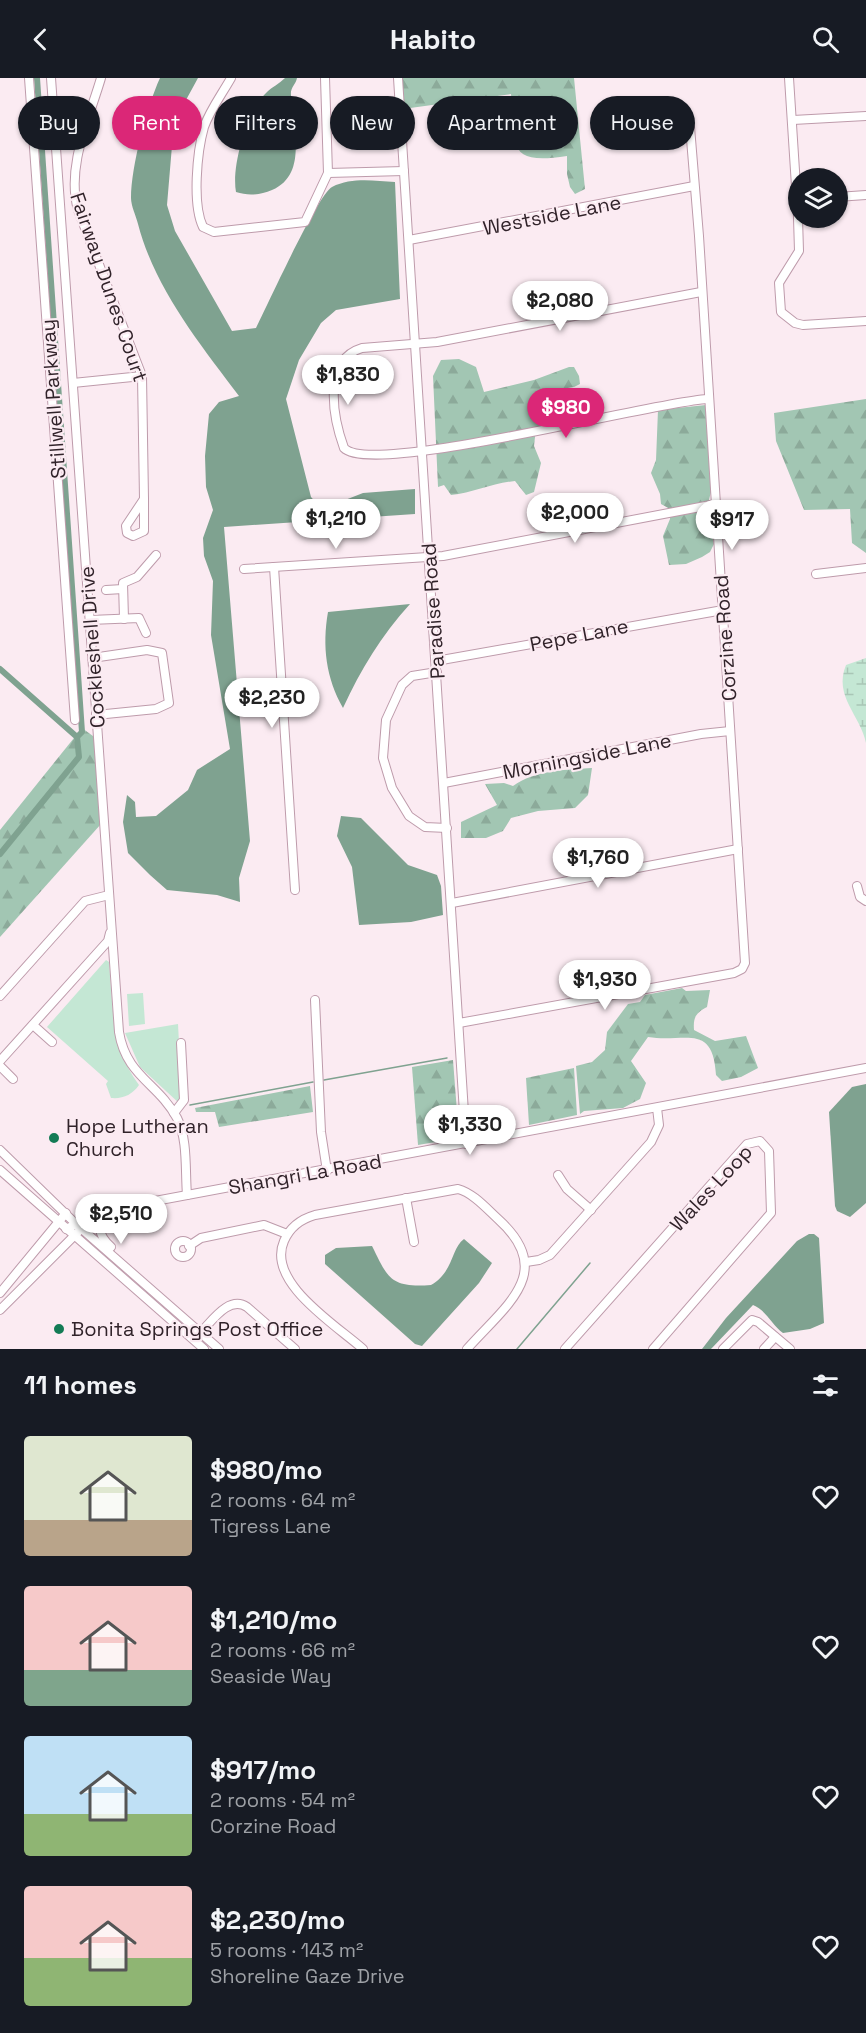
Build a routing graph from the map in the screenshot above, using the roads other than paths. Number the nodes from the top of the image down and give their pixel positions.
1 (29, 78) edge
2 (51, 78) edge
3 (101, 78) edge
4 (231, 78) edge
5 (325, 78) edge
6 (398, 78) edge
7 (789, 78) edge
8 (866, 116) edge
9 (793, 120) junction
10 (692, 150) edge
11 (796, 168) edge
12 (404, 171) junction
13 (328, 173) junction
14 (694, 186) junction
15 (866, 195) edge
16 (848, 196) edge
17 (798, 228) edge
18 (409, 240) junction
19 (701, 292) junction
20 (866, 321) edge
21 (415, 345) junction
22 (142, 376) junction
23 (73, 383) junction
24 (707, 399) junction
25 (422, 451) junction
26 (144, 499) dead end
27 (716, 504) junction
28 (156, 555) dead end
29 (430, 557) junction
30 (274, 567) junction
31 (866, 568) edge
32 (244, 569) dead end
33 (816, 574) dead end
34 (123, 589) junction
35 (106, 590) dead end
36 (723, 610) junction
37 (124, 619) junction
38 (90, 620) junction
39 (146, 633) dead end
40 (92, 658) junction
41 (436, 661) junction
42 (437, 672) junction
43 (96, 715) junction
44 (75, 720) dead end
45 (730, 731) junction
46 (444, 783) junction
47 (447, 828) junction
48 (738, 849) junction
49 (857, 886) dead end
50 (295, 890) dead end
51 (109, 895) junction
52 (866, 901) edge
53 (452, 903) junction
54 (111, 930) junction
55 (0, 996) edge
56 (315, 1000) dead end
57 (459, 1023) junction
58 (33, 1024) junction
59 (52, 1042) dead end
60 (181, 1043) dead end
61 (0, 1061) edge
62 (0, 1066) edge
63 (866, 1068) edge
64 (13, 1079) dead end
65 (657, 1108) junction
66 (174, 1113) junction
67 (466, 1144) junction
68 (0, 1150) edge
69 (0, 1170) edge
70 (327, 1171) junction
71 (558, 1175) dead end
72 (187, 1195) junction
73 (406, 1198) junction
74 (122, 1208) junction
75 (591, 1210) junction
76 (66, 1214) junction
77 (58, 1222) junction
78 (77, 1229) junction
79 (287, 1234) junction
80 (414, 1242) dead end
81 (189, 1246) dead end
82 (526, 1262) junction
83 (0, 1293) edge
84 (164, 1299) junction
85 (0, 1310) edge
86 (201, 1332) junction
87 (775, 1337) junction
88 (204, 1349) edge
89 (219, 1349) edge
90 (295, 1349) edge
91 (363, 1349) edge
92 (467, 1349) edge
93 (565, 1349) edge
94 (653, 1349) edge
95 (723, 1349) edge
96 (764, 1349) edge
97 (790, 1349) edge

1 - 44 street, Stillwell Parkway
2 - 23 street, Cockleshell Drive
3 - 22 street, Fairway Dunes Court
4 - 13 street
5 - 13 street
6 - 12 street, Paradise Road
7 - 9 street
8 - 9 street
9 - 11 street
10 - 14 street, Corzine Road
12 - 13 street
12 - 18 street, Paradise Road
14 - 18 street, Westside Lane
14 - 19 street, Corzine Road
15 - 16 street
17 - 20 street
18 - 21 street, Paradise Road
19 - 21 street
19 - 24 street, Corzine Road
21 - 25 street, Paradise Road
21 - 25 street
22 - 23 street
22 - 26 street, Fairway Dunes Court
23 - 38 street, Cockleshell Drive
24 - 25 street
24 - 27 street, Corzine Road
25 - 29 street, Paradise Road
27 - 29 street
27 - 36 street, Corzine Road
28 - 34 street
29 - 30 street
29 - 41 street, Paradise Road
30 - 32 street
30 - 50 street
31 - 33 street
34 - 35 street
34 - 37 street
36 - 41 street, Pepe Lane
36 - 45 street, Corzine Road
37 - 38 street
37 - 39 street
38 - 40 street, Cockleshell Drive
40 - 43 street, Cockleshell Drive
40 - 43 street
41 - 42 street, Paradise Road
42 - 46 street, Paradise Road
42 - 47 street
43 - 51 street, Cockleshell Drive
45 - 46 street, Morningside Lane
45 - 48 street, Corzine Road
46 - 47 street, Paradise Road
47 - 53 street, Paradise Road
48 - 53 street
48 - 57 street, Corzine Road
49 - 52 street
51 - 54 street, Cockleshell Drive
51 - 55 street
53 - 57 street, Paradise Road
54 - 58 street
54 - 66 street, Cockleshell Drive
56 - 70 street
57 - 67 street, Paradise Road
58 - 59 street
58 - 61 street
60 - 66 street
62 - 64 street
63 - 65 street, Shangri La Road
65 - 67 street, Shangri La Road
65 - 75 street
66 - 72 street, Cockleshell Drive
67 - 70 street, Shangri La Road
68 - 76 street
69 - 77 street
70 - 72 street, Shangri La Road
71 - 75 street
72 - 74 street, Shangri La Road
73 - 79 street
73 - 80 street
73 - 82 street
74 - 78 street, Shangri La Road
74 - 84 street
75 - 82 street
76 - 77 street
76 - 78 street
77 - 78 street
77 - 83 street
78 - 84 street
78 - 85 street
78 - 88 street
79 - 81 street
79 - 91 street
82 - 92 street
84 - 86 street
86 - 89 street
86 - 90 street
87 - 95 street
87 - 96 street
87 - 97 street
93 - 94 street, Wales Loop

